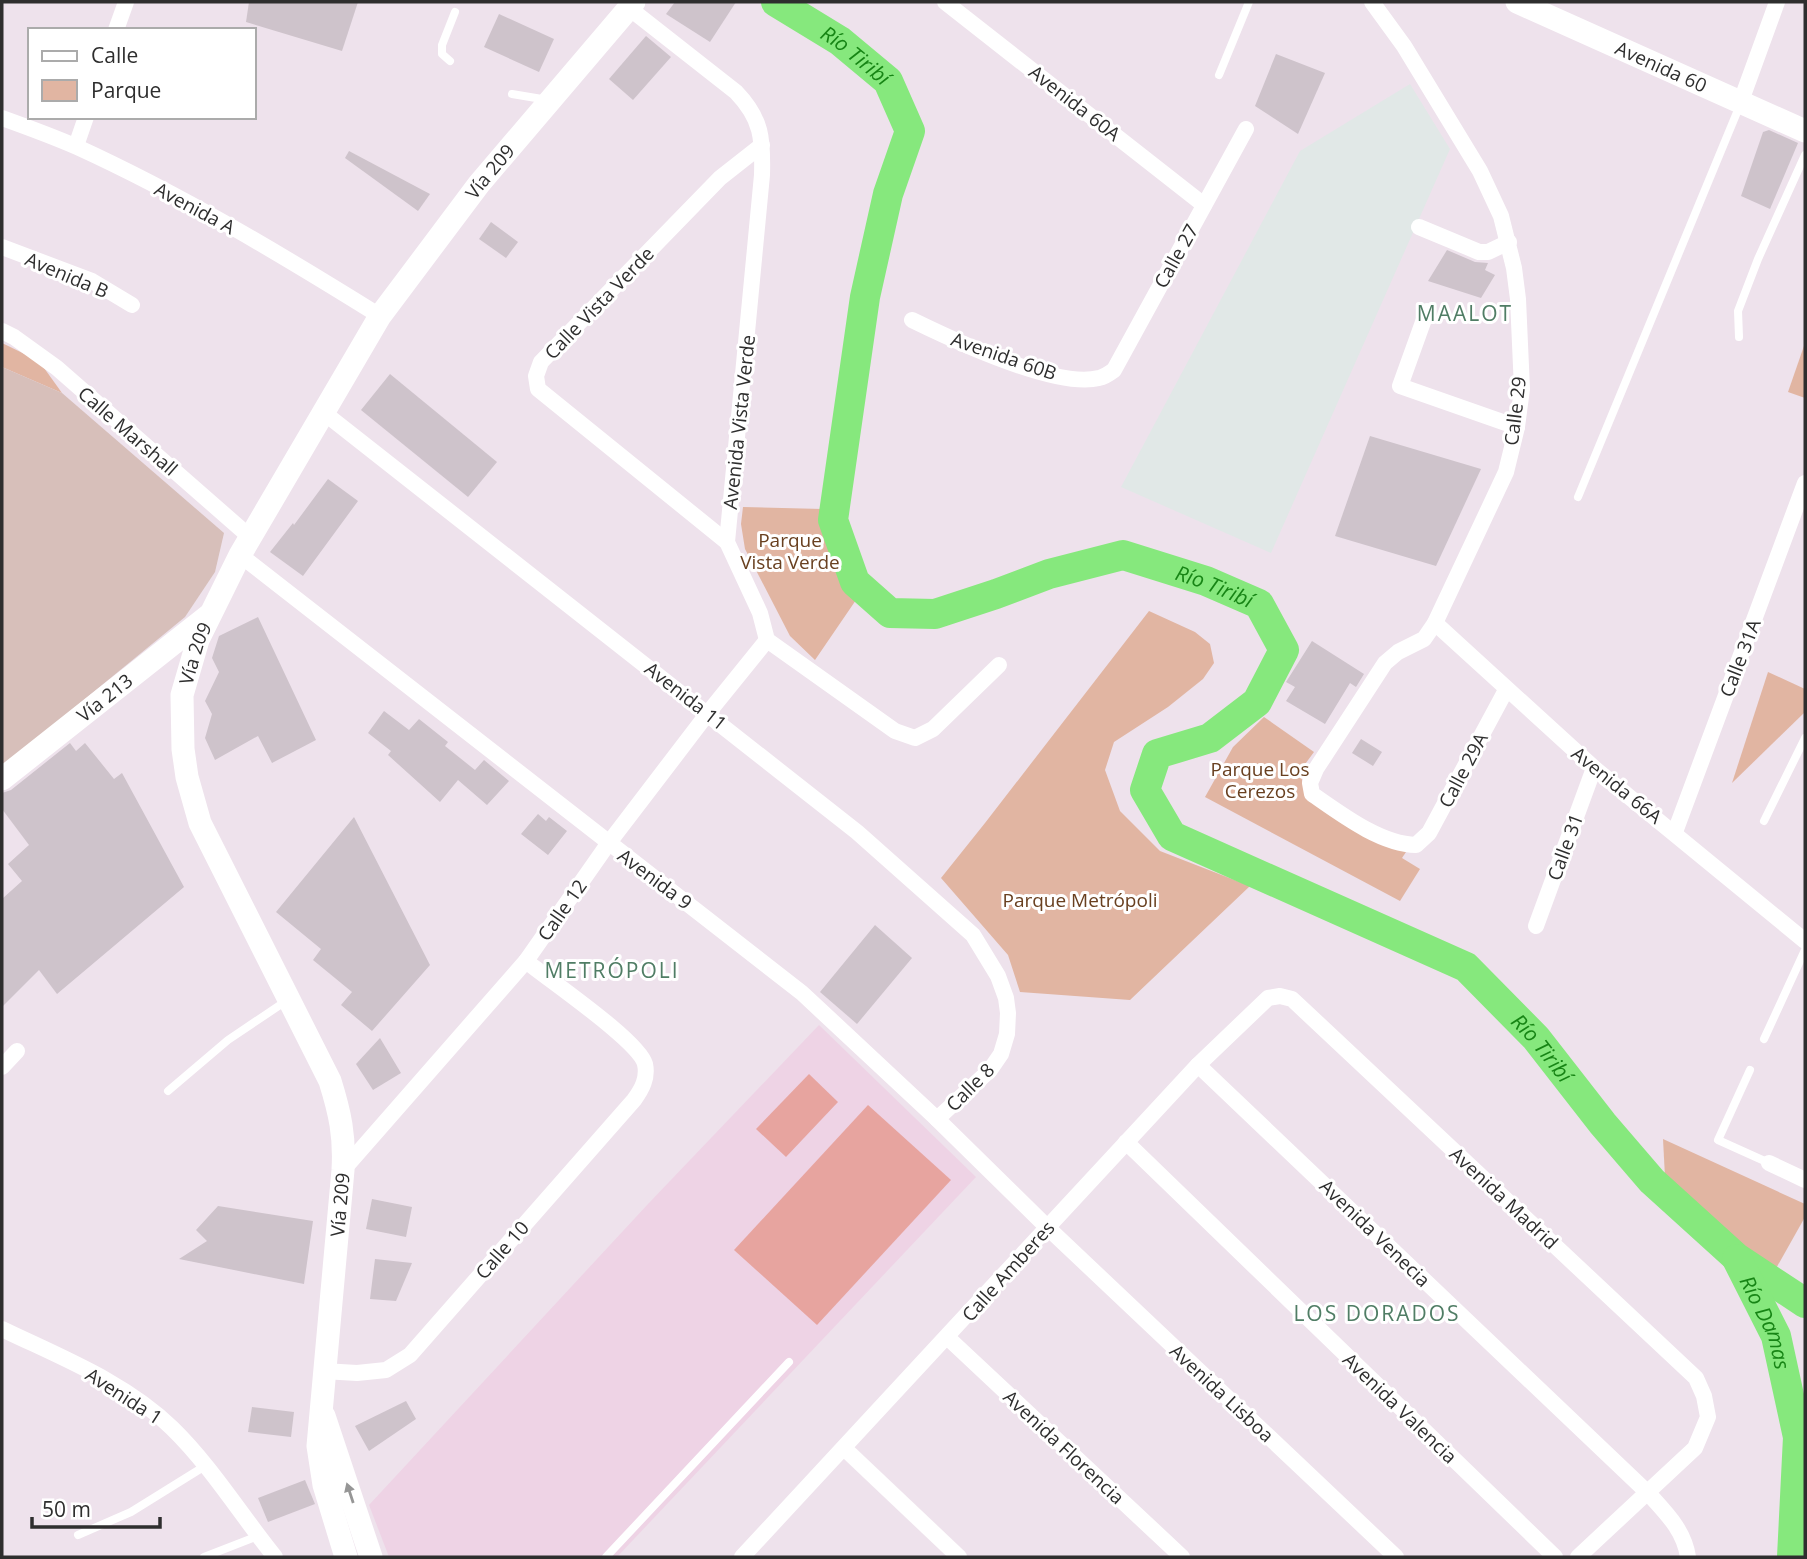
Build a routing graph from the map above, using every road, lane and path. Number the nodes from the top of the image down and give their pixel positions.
1 (126, 2) edge
2 (945, 2) edge
3 (1249, 2) edge
4 (1372, 2) edge
5 (1517, 2) edge
6 (1777, 2) edge
7 (626, 4) edge
8 (455, 12) dead end
9 (117, 28) edge
10 (450, 61) dead end
11 (1219, 75) dead end
12 (512, 94) dead end
13 (551, 100) junction
14 (1741, 102) junction
15 (2, 118) edge
16 (85, 119) edge
17 (1246, 129) dead end
18 (1805, 131) edge
19 (762, 145) junction
20 (76, 146) junction
21 (1805, 155) edge
22 (1204, 205) junction
23 (1419, 227) dead end
24 (1509, 242) junction
25 (2, 247) edge
26 (132, 304) dead end
27 (1427, 311) dead end
28 (380, 316) junction
29 (912, 320) dead end
30 (2, 331) edge
31 (1739, 337) dead end
32 (1100, 378) joint
33 (323, 412) junction
34 (1517, 427) junction
35 (1805, 483) edge
36 (1578, 497) dead end
37 (727, 542) junction
38 (245, 546) junction
39 (209, 615) junction
40 (1435, 623) junction
41 (767, 640) junction
42 (999, 665) dead end
43 (1506, 690) junction
44 (708, 713) junction
45 (1805, 738) edge
46 (1594, 768) junction
47 (2, 779) edge
48 (1764, 821) dead end
49 (1675, 832) junction
50 (608, 844) junction
51 (1416, 845) joint
52 (1536, 926) dead end
53 (1805, 941) edge
54 (1805, 950) edge
55 (526, 961) junction
56 (1280, 996) joint
57 (289, 1000) junction
58 (1008, 1013) joint
59 (1764, 1039) dead end
60 (17, 1051) dead end
61 (1198, 1065) junction
62 (2, 1067) edge
63 (1749, 1070) dead end
64 (168, 1091) dead end
65 (937, 1119) junction
66 (1126, 1142) junction
67 (1769, 1163) joint
68 (343, 1170) junction
69 (1805, 1180) edge
70 (1048, 1228) junction
71 (2, 1329) edge
72 (947, 1337) junction
73 (789, 1362) dead end
74 (323, 1371) junction
75 (321, 1406) junction
76 (845, 1449) junction
77 (205, 1466) junction
78 (1648, 1493) junction
79 (78, 1535) dead end
80 (258, 1536) junction
81 (204, 1557) edge
82 (275, 1557) edge
83 (346, 1557) edge
84 (371, 1557) edge
85 (606, 1557) edge
86 (742, 1557) edge
87 (959, 1557) edge
88 (1182, 1557) edge
89 (1396, 1557) edge
90 (1555, 1557) edge
91 (1578, 1557) edge
92 (1688, 1557) edge

1 - 9 street
2 - 22 street, Avenida 60A
3 - 11 lane
4 - 24 street, Calle 29
5 - 14 main road, Avenida 60
6 - 14 street
7 - 13 main road, Vía 209
7 - 19 street, Avenida Vista Verde
8 - 10 lane
12 - 13 lane
13 - 28 main road, Vía 209
14 - 18 main road, Avenida 60
14 - 36 lane
15 - 20 street, Avenida A
16 - 20 street
17 - 22 street, Calle 27
19 - 37 street, Avenida Vista Verde
19 - 37 street, Calle Vista Verde
20 - 28 street, Avenida A
21 - 31 lane
22 - 32 street, Calle 27
23 - 24 street
24 - 34 street, Calle 29
25 - 26 street, Avenida B
27 - 34 street
28 - 33 main road, Vía 209
29 - 32 street, Avenida 60B
30 - 38 street, Calle Marshall
33 - 38 main road, Vía 209
33 - 44 street, Avenida 11
34 - 40 street, Calle 29
35 - 49 street, Calle 31A
37 - 41 street
38 - 39 main road, Vía 209
38 - 50 street, Avenida 9
39 - 47 main road, Vía 213
39 - 57 main road, Vía 209
40 - 43 street, Avenida 66A
40 - 51 street, Calle 29
41 - 42 street
41 - 44 street, Calle 12
43 - 46 street, Avenida 66A
43 - 51 street, Calle 29A
44 - 50 street, Calle 12
44 - 58 street, Avenida 11
45 - 48 lane
46 - 49 street, Avenida 66A
46 - 52 street, Calle 31
49 - 53 street, Avenida 66A
50 - 55 street, Calle 12
50 - 65 street, Avenida 9
54 - 59 lane
55 - 68 street, Calle 12
55 - 74 street, Calle 10
56 - 61 street, Calle Amberes
56 - 78 street, Avenida Madrid
57 - 64 lane
57 - 68 main road, Vía 209
58 - 65 street, Calle 8
60 - 62 street
61 - 66 street, Calle Amberes
61 - 78 street, Avenida Venecia
63 - 67 lane
65 - 70 street, Avenida 9
66 - 70 street, Calle Amberes
66 - 90 street, Avenida Valencia
67 - 69 street
68 - 74 main road, Vía 209
70 - 72 street, Calle Amberes
70 - 89 street, Avenida Lisboa
71 - 77 street, Avenida 1
72 - 76 street, Calle Amberes
72 - 88 street, Avenida Florencia
73 - 85 lane
74 - 75 main road, Vía 209
75 - 83 main road, Vía 209
84 -> 75 main road, Vía 209
76 - 86 street, Calle Amberes
76 - 87 street
77 - 79 lane
77 - 80 street, Avenida 1
78 - 91 street
78 - 92 street, Avenida Venecia
80 - 81 lane
80 - 82 street, Avenida 1

